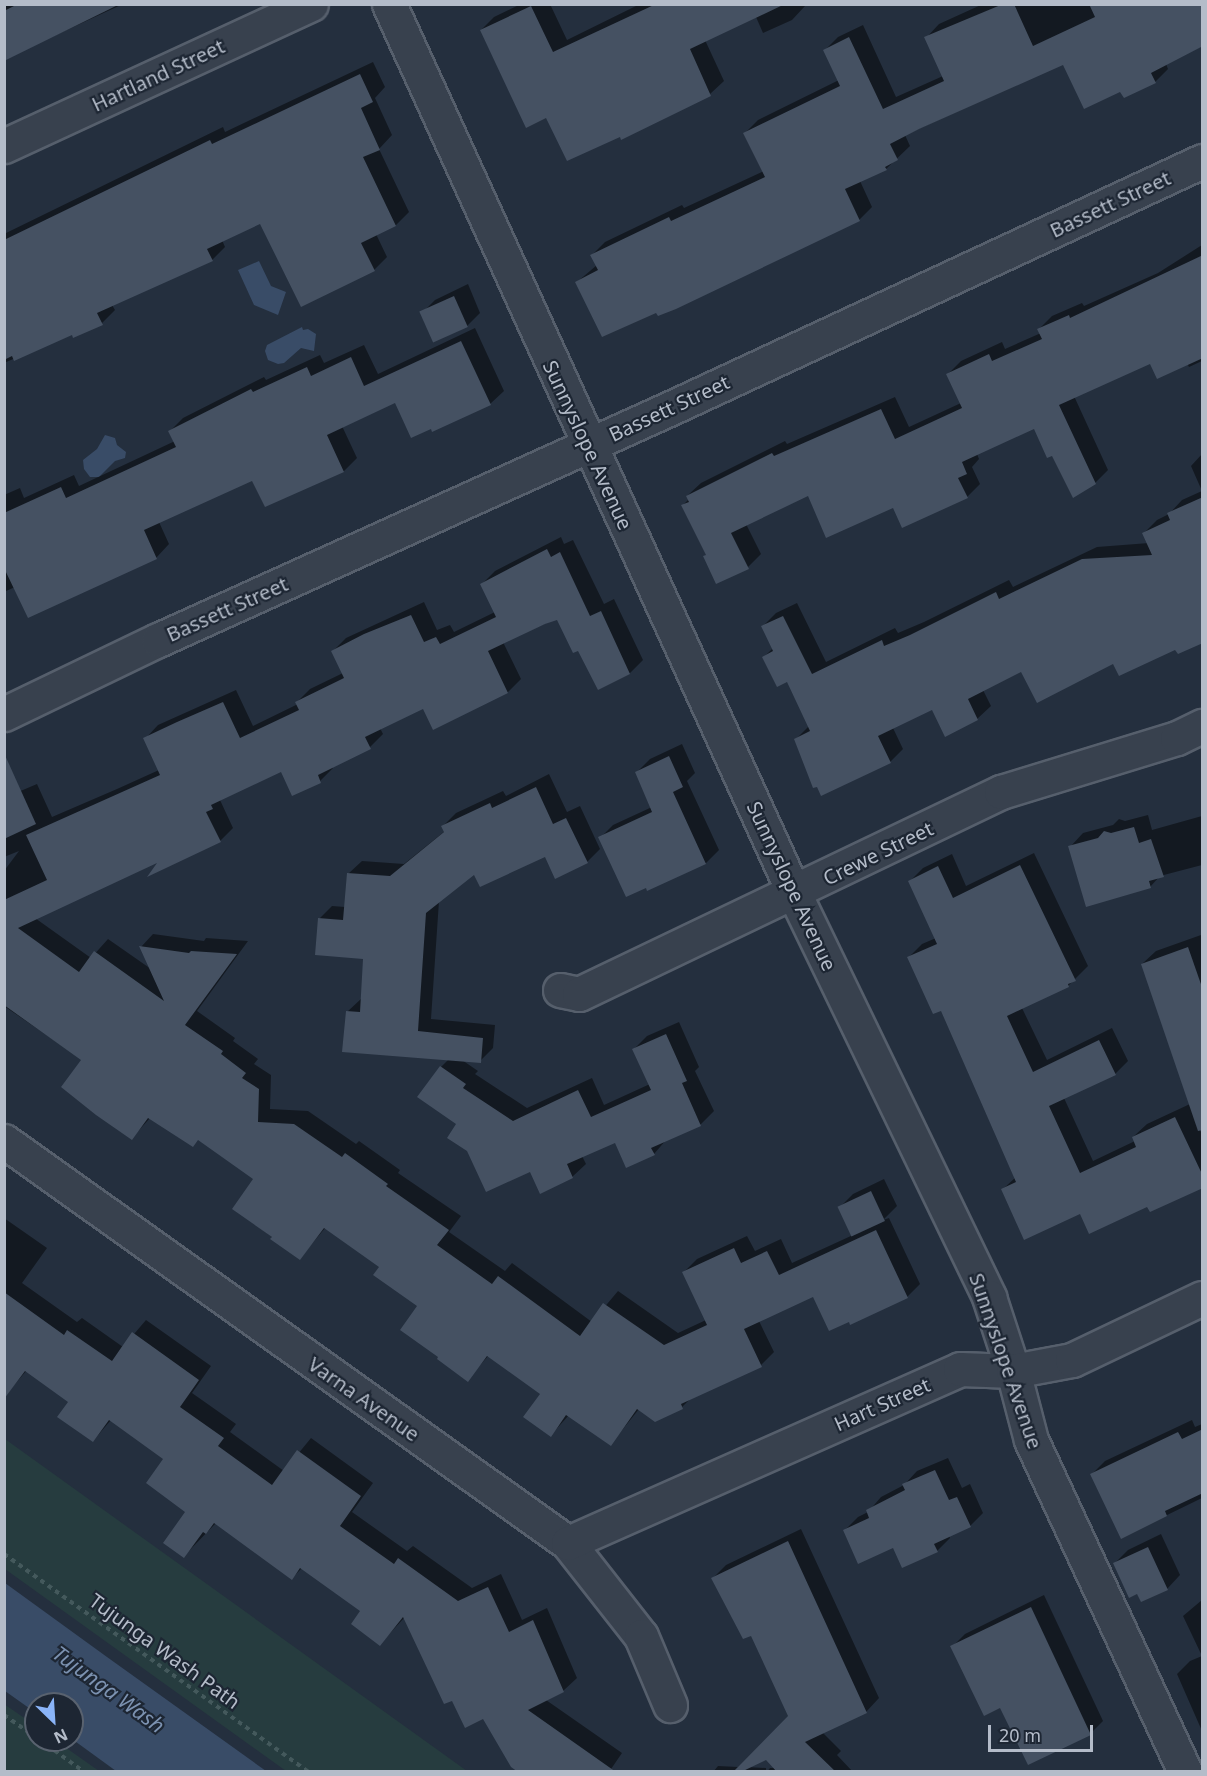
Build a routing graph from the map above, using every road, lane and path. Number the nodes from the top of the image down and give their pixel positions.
1 (310, 4) edge
2 (388, 4) edge
3 (4, 146) edge
4 (1203, 161) edge
5 (588, 446) junction
6 (4, 714) edge
7 (1203, 726) edge
8 (794, 893) junction
9 (560, 990) dead end
10 (4, 1141) edge
11 (1203, 1298) edge
12 (1013, 1371) junction
13 (568, 1544) junction
14 (4, 1554) edge
15 (670, 1705) dead end
16 (4, 1715) edge
17 (24, 1729) edge
18 (56, 1752) edge
19 (84, 1772) edge
20 (308, 1772) edge
21 (1185, 1772) edge

1 - 3 street, Hartland Street
2 - 5 street, Sunnyslope Avenue
4 - 5 street, Bassett Street
5 - 6 street, Bassett Street
5 - 8 street, Sunnyslope Avenue
7 - 8 street, Crewe Street
8 - 9 street, Crewe Street
8 - 12 street, Sunnyslope Avenue
10 - 13 street, Varna Avenue
11 - 12 street, Hart Street
12 - 13 street, Hart Street
12 - 21 street, Sunnyslope Avenue
13 - 15 street, Varna Avenue
14 - 20 path, Tujunga Wash Path
16 - 17 path
18 - 19 path

